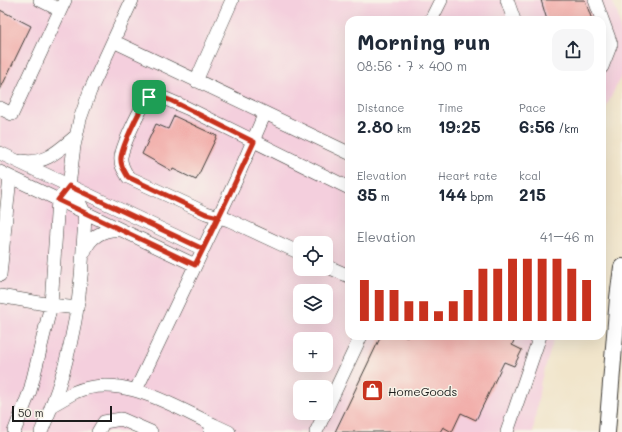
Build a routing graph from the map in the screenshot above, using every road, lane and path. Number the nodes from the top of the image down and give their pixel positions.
1 (40, 0) edge
2 (132, 0) edge
3 (232, 0) edge
4 (441, 0) edge
5 (507, 0) edge
6 (595, 0) edge
7 (62, 5) edge
8 (433, 16) edge
9 (513, 16) edge
10 (601, 16) edge
11 (606, 30) edge
12 (113, 41) junction
13 (606, 57) edge
14 (196, 81) junction
15 (0, 108) edge
16 (265, 113) junction
17 (76, 136) junction
18 (254, 142) junction
19 (345, 150) edge
20 (3, 154) edge
21 (5, 174) edge
22 (69, 186) junction
23 (345, 186) edge
24 (58, 200) junction
25 (4, 201) edge
26 (84, 212) junction
27 (218, 217) junction
28 (3, 224) edge
29 (124, 231) junction
30 (2, 242) edge
31 (203, 249) junction
32 (293, 250) edge
33 (82, 257) junction
34 (1, 262) edge
35 (195, 265) junction
36 (622, 267) edge
37 (333, 269) edge
38 (345, 274) edge
39 (0, 276) edge
40 (0, 296) edge
41 (51, 306) junction
42 (77, 308) junction
43 (359, 340) edge
44 (539, 340) edge
45 (136, 390) junction
46 (333, 395) edge
47 (54, 404) junction
48 (322, 420) edge
49 (212, 428) edge
50 (14, 432) edge
51 (41, 432) edge
52 (98, 432) edge
53 (151, 432) edge
54 (229, 432) edge
55 (316, 432) edge
56 (507, 432) edge
57 (607, 432) edge

1 - 7 street
2 - 12 street
3 - 14 street
4 - 8 street
5 - 9 street
6 - 10 street
7 - 15 street
11 - 13 street
12 - 14 street
12 - 17 street
14 - 16 street
16 - 18 street
16 - 19 street
17 - 20 street
17 - 22 street
18 - 23 street
18 - 27 street
18 - 27 street
20 - 22 street
21 - 24 street
21 - 25 street
22 - 24 street
22 - 26 street
22 - 31 street
24 - 26 street
24 - 41 street
25 - 28 street
26 - 29 street
26 - 33 street
27 - 31 street
27 - 32 street
28 - 30 street
29 - 33 street
29 - 35 street
30 - 34 street
31 - 35 street
33 - 42 street
34 - 39 street
35 - 45 street
36 - 57 main road
37 - 38 street
40 - 41 street
41 - 42 street
41 - 50 street
42 - 47 street
43 - 46 street
44 - 56 street
45 - 47 street
45 - 49 street
47 - 51 street
48 - 55 street
49 - 54 street
52 - 53 street

